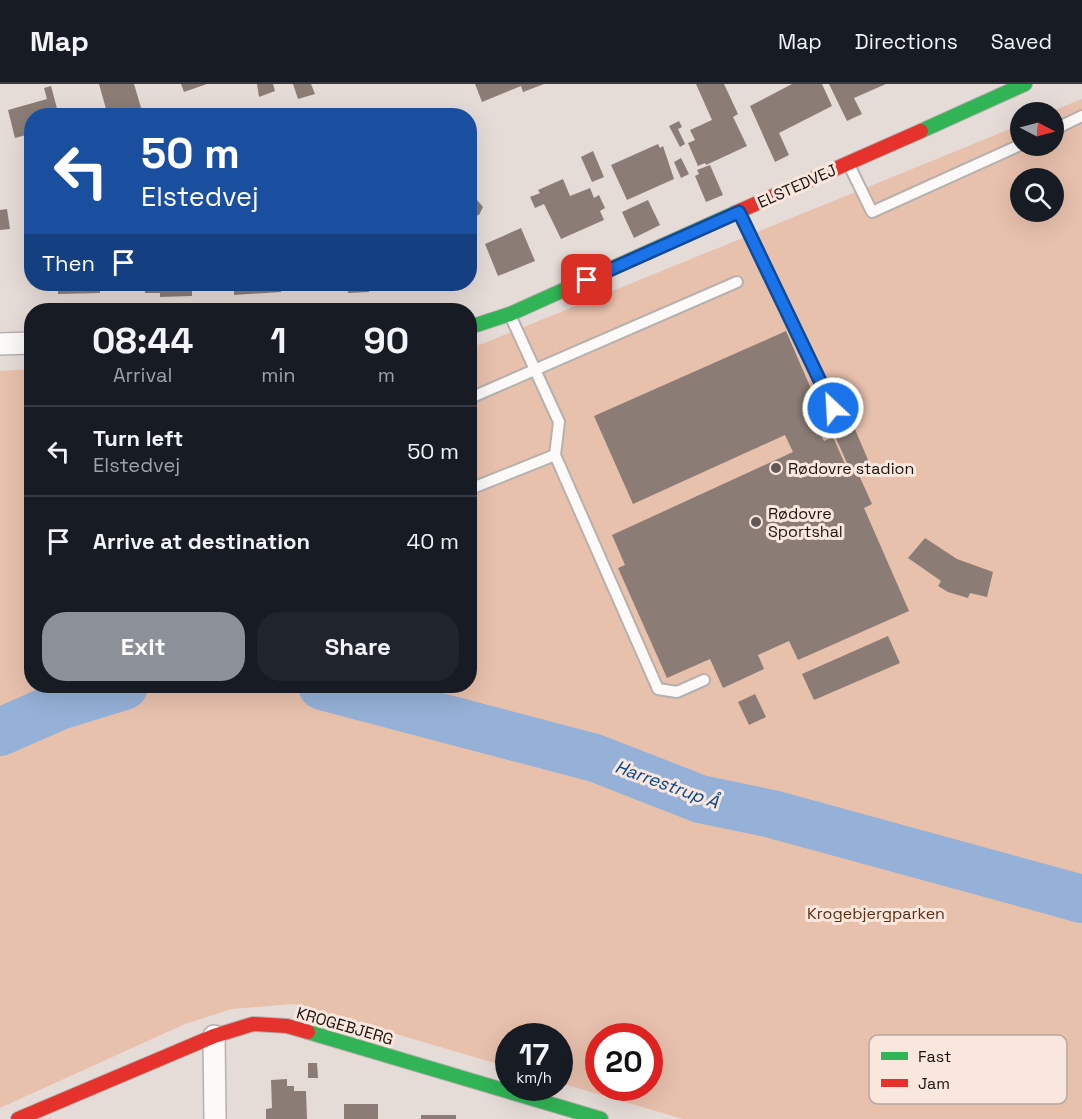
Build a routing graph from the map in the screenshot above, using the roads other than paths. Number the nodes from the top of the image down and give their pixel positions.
1 (1025, 84) edge
2 (1082, 116) edge
3 (1064, 124) edge
4 (1010, 150) edge
5 (848, 163) junction
6 (739, 212) junction
7 (737, 282) dead end
8 (510, 314) junction
9 (477, 325) edge
10 (24, 343) edge
11 (0, 344) edge
12 (535, 370) junction
13 (477, 395) edge
14 (833, 408) dead end
15 (555, 455) junction
16 (477, 486) edge
17 (704, 680) dead end
18 (214, 1036) junction
19 (573, 1115) edge
20 (18, 1119) edge
21 (215, 1119) edge
22 (601, 1119) edge

1 - 5 street, ELSTEDVEJ
2 - 3 lane
4 - 5 lane
5 - 6 street, ELSTEDVEJ
6 - 8 street, ELSTEDVEJ
6 - 14 lane
7 - 12 lane
8 - 9 street, ELSTEDVEJ
8 - 12 lane
10 - 11 street
12 - 13 lane
12 - 15 lane
15 - 16 lane
15 - 17 lane
18 - 19 street, KROGEBJERG
18 - 20 street, KROGEBJERG
18 - 21 street
19 - 22 street, KROGEBJERG

